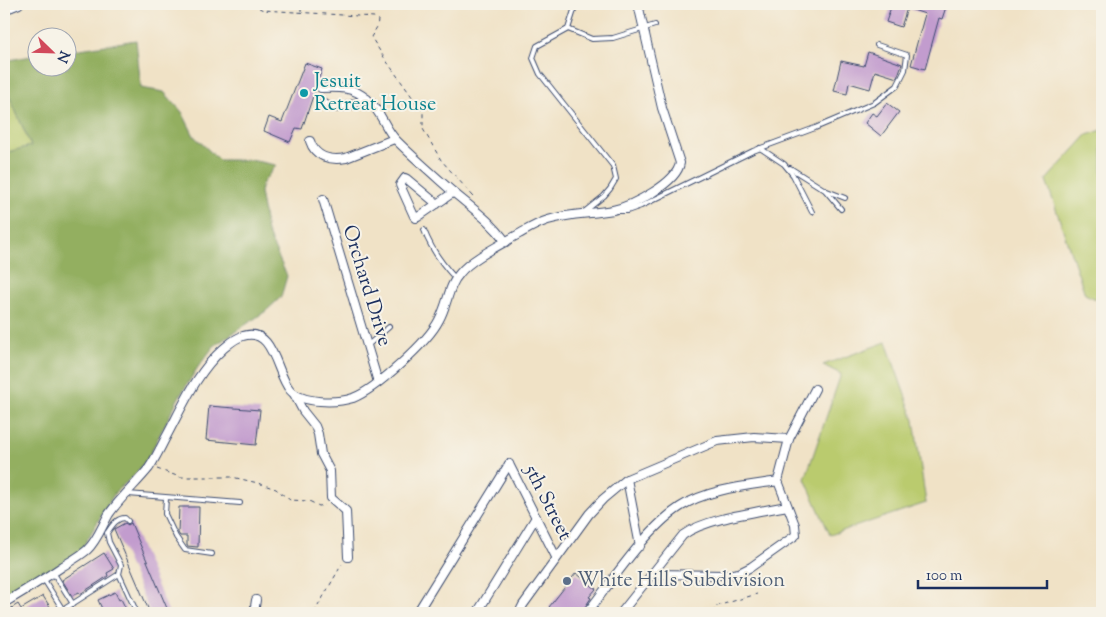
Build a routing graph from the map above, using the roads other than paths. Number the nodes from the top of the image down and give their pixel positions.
1 (18, 4) edge
2 (576, 4) edge
3 (638, 4) edge
4 (4, 10) edge
5 (655, 25) dead end
6 (642, 28) junction
7 (568, 29) junction
8 (876, 45) dead end
9 (321, 88) dead end
10 (367, 99) junction
11 (324, 104) dead end
12 (394, 139) junction
13 (310, 141) dead end
14 (760, 148) junction
15 (784, 164) junction
16 (825, 190) junction
17 (453, 192) junction
18 (845, 198) dead end
19 (323, 199) dead end
20 (437, 204) junction
21 (841, 209) dead end
22 (615, 210) junction
23 (812, 212) dead end
24 (581, 214) junction
25 (424, 230) dead end
26 (506, 242) junction
27 (456, 278) junction
28 (389, 327) dead end
29 (368, 346) junction
30 (378, 382) junction
31 (815, 389) dead end
32 (294, 394) junction
33 (788, 439) junction
34 (626, 479) junction
35 (778, 481) junction
36 (125, 493) junction
37 (166, 498) junction
38 (240, 503) dead end
39 (787, 506) junction
40 (536, 517) junction
41 (128, 521) dead end
42 (640, 546) junction
43 (212, 554) dead end
44 (348, 557) road end
45 (556, 557) junction
46 (53, 572) junction
47 (119, 574) junction
48 (651, 574) junction
49 (44, 578) junction
50 (256, 600) dead end
51 (4, 604) edge
52 (72, 604) junction
53 (63, 610) junction
54 (58, 613) edge
55 (137, 613) edge
56 (254, 613) edge
57 (417, 613) edge
58 (477, 613) edge
59 (519, 613) edge
60 (587, 613) edge
61 (621, 613) edge

1 - 4 street
2 - 7 lane
3 - 6 street
5 - 6 lane
6 - 7 lane
6 - 22 street
7 - 24 lane
8 - 14 lane
9 - 10 street
10 - 11 street
10 - 12 street
12 - 13 street
12 - 17 street
14 - 15 lane
14 - 22 lane
15 - 16 lane
15 - 23 lane
16 - 18 lane
16 - 21 lane
17 - 20 street
17 - 26 street
19 - 29 street, Orchard Drive
20 - 20 street
22 - 24 street
24 - 26 street
25 - 27 lane
26 - 27 street
27 - 30 street
28 - 29 lane
29 - 30 street, Orchard Drive
30 - 32 street
31 - 33 street
32 - 36 street
32 - 44 street
33 - 34 street
33 - 35 street
34 - 42 street
34 - 45 street
35 - 39 street
35 - 42 street
36 - 37 lane
36 - 46 street
37 - 38 lane
37 - 43 lane
39 - 48 street
39 - 48 street
40 - 45 street, 5th Street
40 - 57 street, 5th Street
40 - 58 street
41 - 47 lane
42 - 60 street
45 - 59 street
46 - 49 street
46 - 52 lane
47 - 52 lane
47 - 55 lane
48 - 61 street
49 - 51 street
49 - 53 lane
50 - 56 street
52 - 53 lane
53 - 54 lane

